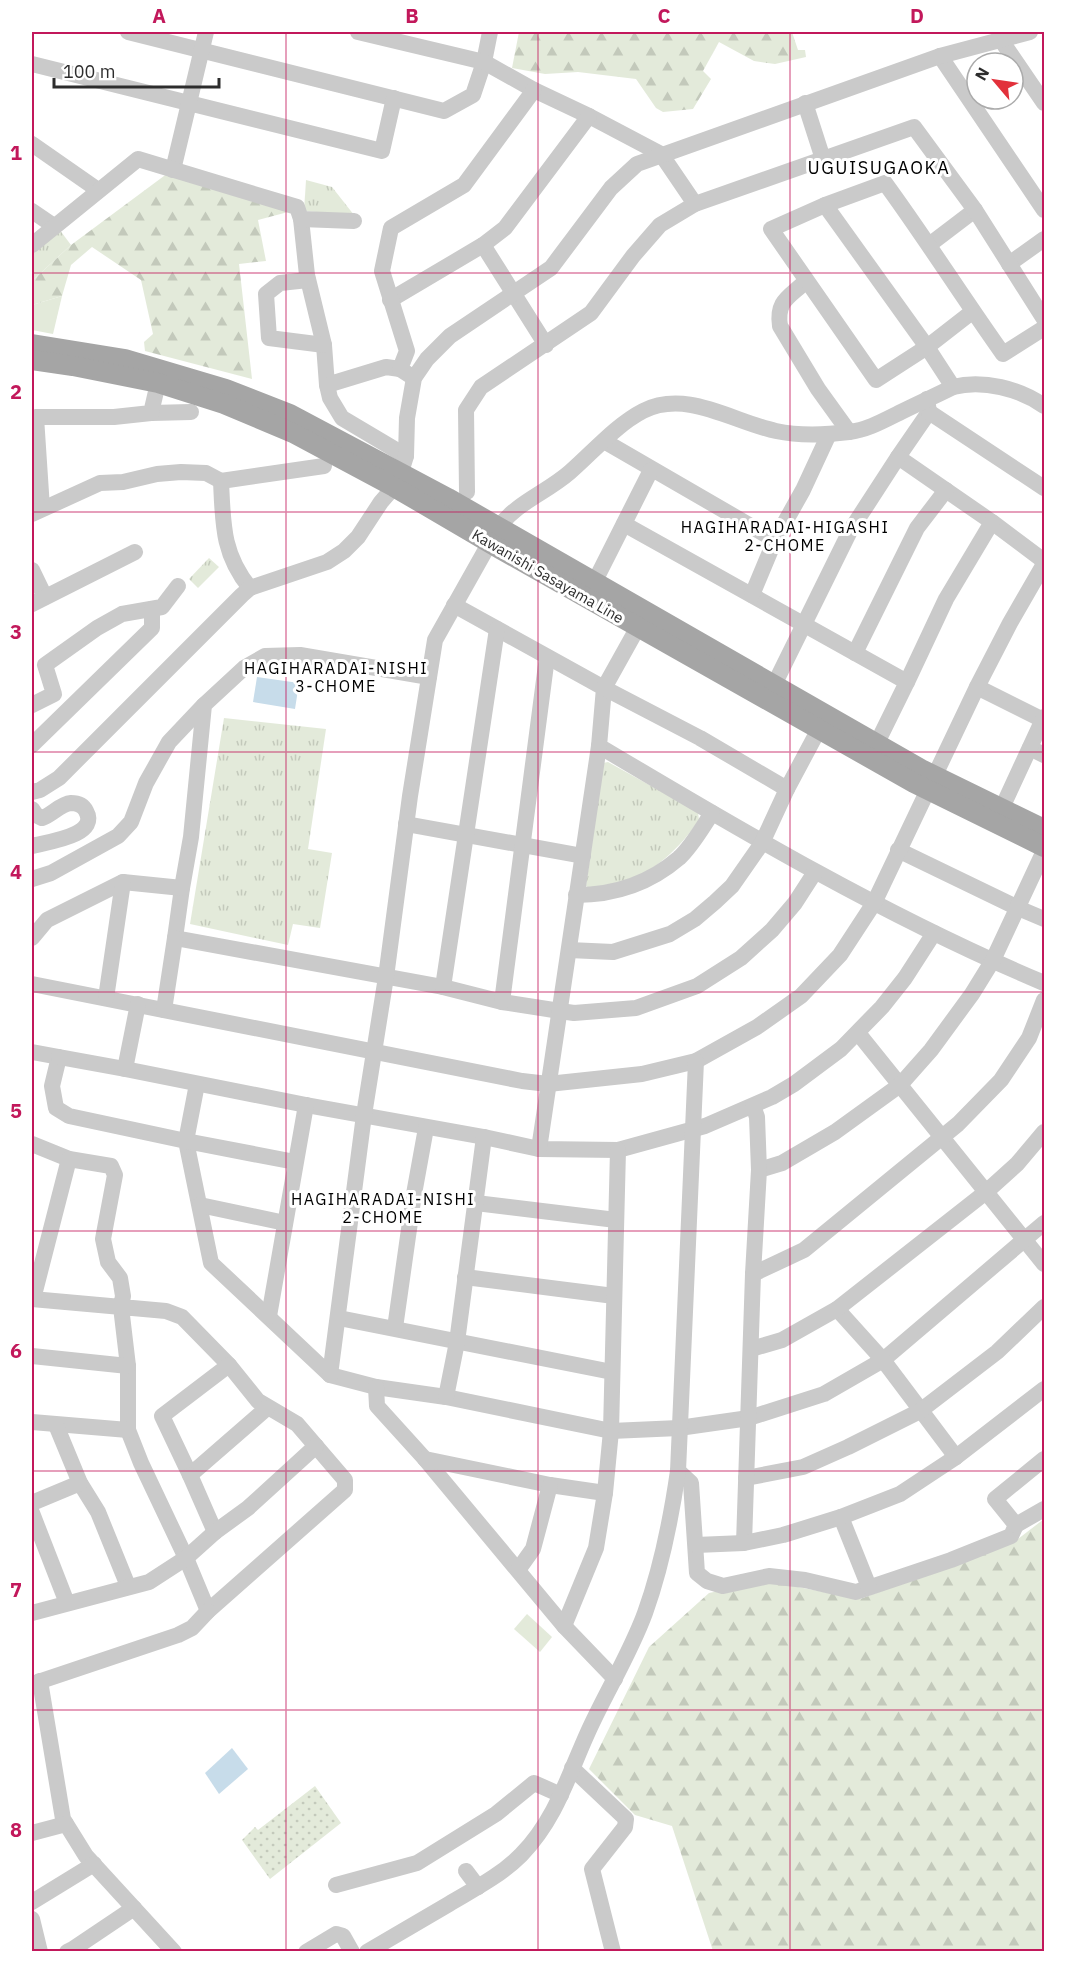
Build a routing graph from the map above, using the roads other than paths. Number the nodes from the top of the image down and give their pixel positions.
1 (128, 32) edge
2 (206, 32) edge
3 (358, 32) edge
4 (490, 32) edge
5 (1030, 32) edge
6 (1001, 40) junction
7 (201, 50) junction
8 (940, 56) junction
9 (484, 62) junction
10 (32, 64) edge
11 (534, 90) junction
12 (394, 98) junction
13 (805, 103) junction
14 (1044, 103) edge
15 (189, 104) junction
16 (589, 116) junction
17 (32, 144) edge
18 (661, 154) junction
19 (823, 159) junction
20 (173, 170) junction
21 (98, 190) junction
22 (695, 204) junction
23 (825, 205) junction
24 (975, 210) junction
25 (1044, 210) edge
26 (32, 211) edge
27 (301, 219) junction
28 (354, 221) dead end
29 (54, 226) junction
30 (1044, 239) edge
31 (32, 244) edge
32 (483, 245) junction
33 (929, 245) junction
34 (1009, 264) junction
35 (308, 280) junction
36 (807, 281) junction
37 (514, 294) junction
38 (390, 300) junction
39 (972, 312) junction
40 (1044, 319) edge
41 (1044, 328) edge
42 (32, 344) edge
43 (324, 345) junction
44 (546, 345) junction
45 (927, 347) junction
46 (32, 360) edge
47 (407, 373) junction
48 (159, 376) junction
49 (327, 385) junction
50 (953, 387) junction
51 (928, 406) junction
52 (1044, 406) edge
53 (191, 412) dead end
54 (151, 413) junction
55 (849, 432) junction
56 (829, 434) junction
57 (604, 441) junction
58 (898, 458) junction
59 (324, 466) dead end
60 (651, 470) junction
61 (400, 472) junction
62 (221, 481) junction
63 (1044, 488) edge
64 (946, 490) junction
65 (467, 492) dead end
66 (37, 511) edge
67 (992, 522) junction
68 (624, 524) junction
69 (494, 535) junction
70 (775, 540) junction
71 (135, 552) dead end
72 (1044, 562) edge
73 (32, 570) edge
74 (594, 583) junction
75 (178, 586) dead end
76 (250, 588) junction
77 (752, 595) junction
78 (38, 601) edge
79 (454, 605) junction
80 (152, 609) junction
81 (804, 624) junction
82 (638, 627) junction
83 (497, 629) junction
84 (855, 653) junction
85 (547, 657) junction
86 (429, 677) junction
87 (907, 682) junction
88 (774, 685) junction
89 (977, 687) junction
90 (604, 688) junction
91 (32, 705) edge
92 (204, 705) junction
93 (1044, 719) edge
94 (819, 729) junction
95 (32, 744) edge
96 (876, 745) junction
97 (599, 746) junction
98 (1037, 751) edge
99 (932, 784) junction
100 (787, 789) junction
101 (32, 792) edge
102 (32, 809) edge
103 (1001, 810) junction
104 (712, 813) junction
105 (406, 824) junction
106 (1044, 829) edge
107 (466, 836) junction
108 (762, 843) junction
109 (523, 844) junction
110 (32, 846) edge
111 (1044, 849) edge
112 (898, 850) junction
113 (583, 856) junction
114 (815, 872) junction
115 (32, 879) edge
116 (123, 882) junction
117 (182, 888) junction
118 (576, 895) junction
119 (874, 903) junction
120 (1018, 908) junction
121 (1044, 919) edge
122 (934, 933) junction
123 (32, 938) edge
124 (175, 938) junction
125 (569, 950) junction
126 (993, 960) junction
127 (386, 977) junction
128 (1044, 983) edge
129 (32, 984) edge
130 (443, 987) junction
131 (106, 998) junction
132 (1044, 1000) edge
133 (502, 1002) junction
134 (138, 1004) junction
135 (164, 1010) junction
136 (560, 1011) junction
137 (858, 1033) junction
138 (32, 1052) edge
139 (373, 1052) junction
140 (59, 1058) junction
141 (696, 1061) junction
142 (125, 1068) junction
143 (197, 1084) junction
144 (548, 1084) junction
145 (900, 1085) junction
146 (306, 1105) junction
147 (753, 1106) junction
148 (364, 1115) junction
149 (426, 1128) junction
150 (692, 1131) junction
151 (1044, 1132) edge
152 (484, 1137) junction
153 (942, 1137) junction
154 (186, 1141) junction
155 (32, 1144) edge
156 (539, 1149) junction
157 (618, 1150) junction
158 (69, 1159) junction
159 (295, 1162) junction
160 (759, 1170) junction
161 (986, 1192) junction
162 (476, 1203) junction
163 (200, 1205) junction
164 (616, 1220) junction
165 (285, 1223) junction
166 (1044, 1223) edge
167 (1024, 1241) junction
168 (1044, 1264) edge
169 (753, 1274) junction
170 (465, 1277) junction
171 (614, 1296) junction
172 (32, 1299) edge
173 (121, 1307) junction
174 (1044, 1307) edge
175 (837, 1309) junction
176 (268, 1316) junction
177 (339, 1318) junction
178 (395, 1328) junction
179 (457, 1342) junction
180 (751, 1349) junction
181 (32, 1356) edge
182 (883, 1360) junction
183 (229, 1365) junction
184 (128, 1366) junction
185 (612, 1372) junction
186 (330, 1375) junction
187 (376, 1387) junction
188 (1044, 1389) edge
189 (446, 1397) junction
190 (267, 1408) junction
191 (920, 1412) junction
192 (749, 1418) junction
193 (32, 1422) edge
194 (56, 1425) junction
195 (680, 1428) junction
196 (129, 1430) junction
197 (611, 1431) junction
198 (316, 1446) junction
199 (956, 1457) junction
200 (425, 1459) junction
201 (1044, 1459) edge
202 (678, 1471) junction
203 (190, 1475) junction
204 (746, 1478) junction
205 (80, 1483) junction
206 (550, 1485) junction
207 (605, 1493) junction
208 (32, 1503) edge
209 (1044, 1509) edge
210 (32, 1514) edge
211 (842, 1517) junction
212 (1016, 1525) junction
213 (215, 1532) junction
214 (744, 1543) junction
215 (696, 1545) junction
216 (186, 1558) junction
217 (518, 1570) junction
218 (128, 1586) junction
219 (869, 1587) junction
220 (66, 1603) junction
221 (208, 1611) junction
222 (32, 1613) edge
223 (564, 1626) junction
224 (615, 1679) junction
225 (36, 1682) edge
226 (572, 1768) junction
227 (561, 1795) junction
228 (66, 1824) junction
229 (32, 1833) edge
230 (94, 1864) junction
231 (466, 1871) dead end
232 (336, 1885) dead end
233 (478, 1887) junction
234 (32, 1902) edge
235 (134, 1908) junction
236 (32, 1919) edge
237 (170, 1950) edge
238 (40, 1952) edge
239 (67, 1952) edge
240 (306, 1952) edge
241 (352, 1952) edge
242 (367, 1952) edge
243 (613, 1952) edge

1 - 7 street
2 - 7 street
3 - 9 street
4 - 9 street
5 - 6 street
6 - 8 street
6 - 14 street
7 - 12 street
7 - 15 street
8 - 13 street
8 - 25 street
9 - 11 street
9 - 12 street
10 - 15 street
11 - 16 street
11 - 38 street
12 - 15 street
13 - 18 street
13 - 19 street
15 - 20 street
16 - 18 street
16 - 32 street
17 - 21 street
18 - 22 street
18 - 37 street
19 - 22 street
19 - 24 street
20 - 21 street
20 - 27 street
21 - 29 street
22 - 44 street
23 - 33 street
23 - 36 street
23 - 45 street
24 - 33 street
24 - 34 street
26 - 29 street
27 - 28 street
27 - 35 street
29 - 31 street
30 - 34 street
32 - 37 street
32 - 38 street
33 - 39 street
34 - 40 street
35 - 43 street
35 - 43 street
36 - 45 street
36 - 55 street
37 - 44 street
37 - 47 street
38 - 47 street
39 - 41 street
39 - 45 street
42 - 48 main road, Kawanishi Sasayama Line
43 - 49 street
44 - 65 street
45 - 50 street
46 - 48 main road, Kawanishi Sasayama Line
47 - 49 street
47 - 61 street
48 - 54 street
48 - 61 main road, Kawanishi Sasayama Line
49 - 61 street
50 - 51 street
50 - 52 street
51 - 55 street
51 - 58 street
51 - 63 street
53 - 54 street
54 - 66 street
55 - 56 street
56 - 57 street
56 - 70 street
57 - 60 street
57 - 69 street
58 - 64 street
58 - 81 street
59 - 62 street
60 - 68 street
60 - 70 street
61 - 69 main road, Kawanishi Sasayama Line
61 - 76 street
62 - 66 street
62 - 76 street
64 - 67 street
64 - 84 street
67 - 72 street
67 - 87 street
68 - 74 street
68 - 77 street
69 - 74 main road, Kawanishi Sasayama Line
69 - 79 street
69 - 82 main road, Kawanishi Sasayama Line
70 - 77 street
71 - 78 street
72 - 89 street
73 - 78 street
74 - 88 main road, Kawanishi Sasayama Line
75 - 80 street
76 - 101 street
77 - 81 street
79 - 83 street
79 - 86 street
80 - 91 street
80 - 95 street
81 - 84 street
81 - 88 street
82 - 90 street
82 - 94 main road, Kawanishi Sasayama Line
83 - 85 street
83 - 107 street
84 - 87 street
85 - 90 street
85 - 109 street
86 - 92 street
86 - 105 street
87 - 96 street
88 - 96 main road, Kawanishi Sasayama Line
89 - 93 street
89 - 99 street
90 - 97 street
90 - 100 street
92 - 115 street
92 - 117 street
93 - 98 street
94 - 99 main road, Kawanishi Sasayama Line
94 - 100 street
96 - 99 main road, Kawanishi Sasayama Line
97 - 104 street
97 - 113 street
98 - 103 street
99 - 103 main road, Kawanishi Sasayama Line
99 - 111 main road, Kawanishi Sasayama Line
99 - 112 street
100 - 108 street
102 - 110 street
103 - 106 main road, Kawanishi Sasayama Line
104 - 108 street
104 - 118 street
105 - 107 street
105 - 127 street
107 - 109 street
107 - 130 street
108 - 114 street
108 - 125 street
109 - 113 street
109 - 133 street
111 - 120 street
112 - 119 street
112 - 120 street
113 - 118 street
114 - 119 street
114 - 136 street
116 - 117 street
116 - 123 street
116 - 131 street
117 - 124 street
118 - 125 street
119 - 122 street
119 - 141 street
120 - 121 street
120 - 126 street
122 - 126 street
122 - 137 street
124 - 127 street
124 - 135 street
125 - 136 street
126 - 128 street
126 - 145 street
127 - 130 street
127 - 139 street
129 - 131 street
130 - 133 street
131 - 134 street
132 - 153 street
133 - 136 street
134 - 135 street
134 - 142 street
135 - 139 street
136 - 144 street
137 - 145 street
137 - 147 street
138 - 140 street
139 - 144 street
139 - 148 street
140 - 142 street
140 - 154 street
141 - 144 street
141 - 150 street
142 - 143 street
143 - 146 street
143 - 154 street
144 - 156 street
145 - 153 street
145 - 160 street
146 - 148 street
146 - 159 street
147 - 150 street
147 - 160 street
148 - 149 street
148 - 177 street
149 - 152 street
149 - 178 street
150 - 157 street
150 - 195 street
151 - 161 street
152 - 156 street
152 - 162 street
153 - 161 street
153 - 169 street
154 - 159 street
154 - 163 street
155 - 158 street
156 - 157 street
157 - 164 street
158 - 172 street
158 - 173 street
159 - 165 street
160 - 169 street
161 - 167 street
161 - 175 street
162 - 164 street
162 - 170 street
163 - 165 street
163 - 176 street
164 - 171 street
165 - 176 street
166 - 167 street
167 - 168 street
167 - 182 street
169 - 180 street
170 - 171 street
170 - 179 street
171 - 185 street
172 - 173 street
173 - 183 street
173 - 184 street
174 - 191 street
175 - 180 street
175 - 182 street
176 - 186 street
177 - 178 street
177 - 186 street
178 - 179 street
179 - 185 street
179 - 189 street
180 - 192 street
181 - 184 street
182 - 191 street
182 - 192 street
183 - 190 street
183 - 203 street
184 - 196 street
185 - 197 street
186 - 187 street
187 - 189 street
187 - 200 street
188 - 199 street
189 - 197 street
190 - 198 street
190 - 203 street
191 - 199 street
191 - 204 street
192 - 195 street
192 - 204 street
193 - 194 street
194 - 196 street
194 - 205 street
195 - 197 street
195 - 202 street
196 - 216 street
197 - 207 street
198 - 213 street
198 - 221 street
199 - 211 street
200 - 206 street
200 - 217 street
201 - 212 street
202 - 215 street
202 - 224 street
203 - 213 street
204 - 214 street
205 - 208 street
205 - 218 street
206 - 207 street
206 - 217 street
207 - 223 street
209 - 212 street
210 - 220 street
211 - 214 street
211 - 219 street
212 - 219 street
213 - 216 street
214 - 215 street
215 - 219 street
216 - 218 street
216 - 221 street
217 - 223 street
218 - 220 street
220 - 222 street
221 - 225 street
223 - 224 street
224 - 226 street
225 - 228 street
226 - 227 street
226 - 243 street
227 - 232 street
227 - 233 street
228 - 229 street
228 - 230 street
230 - 234 street
230 - 235 street
231 - 233 street
233 - 242 street
235 - 237 street
235 - 239 street
236 - 238 street
240 - 241 street

